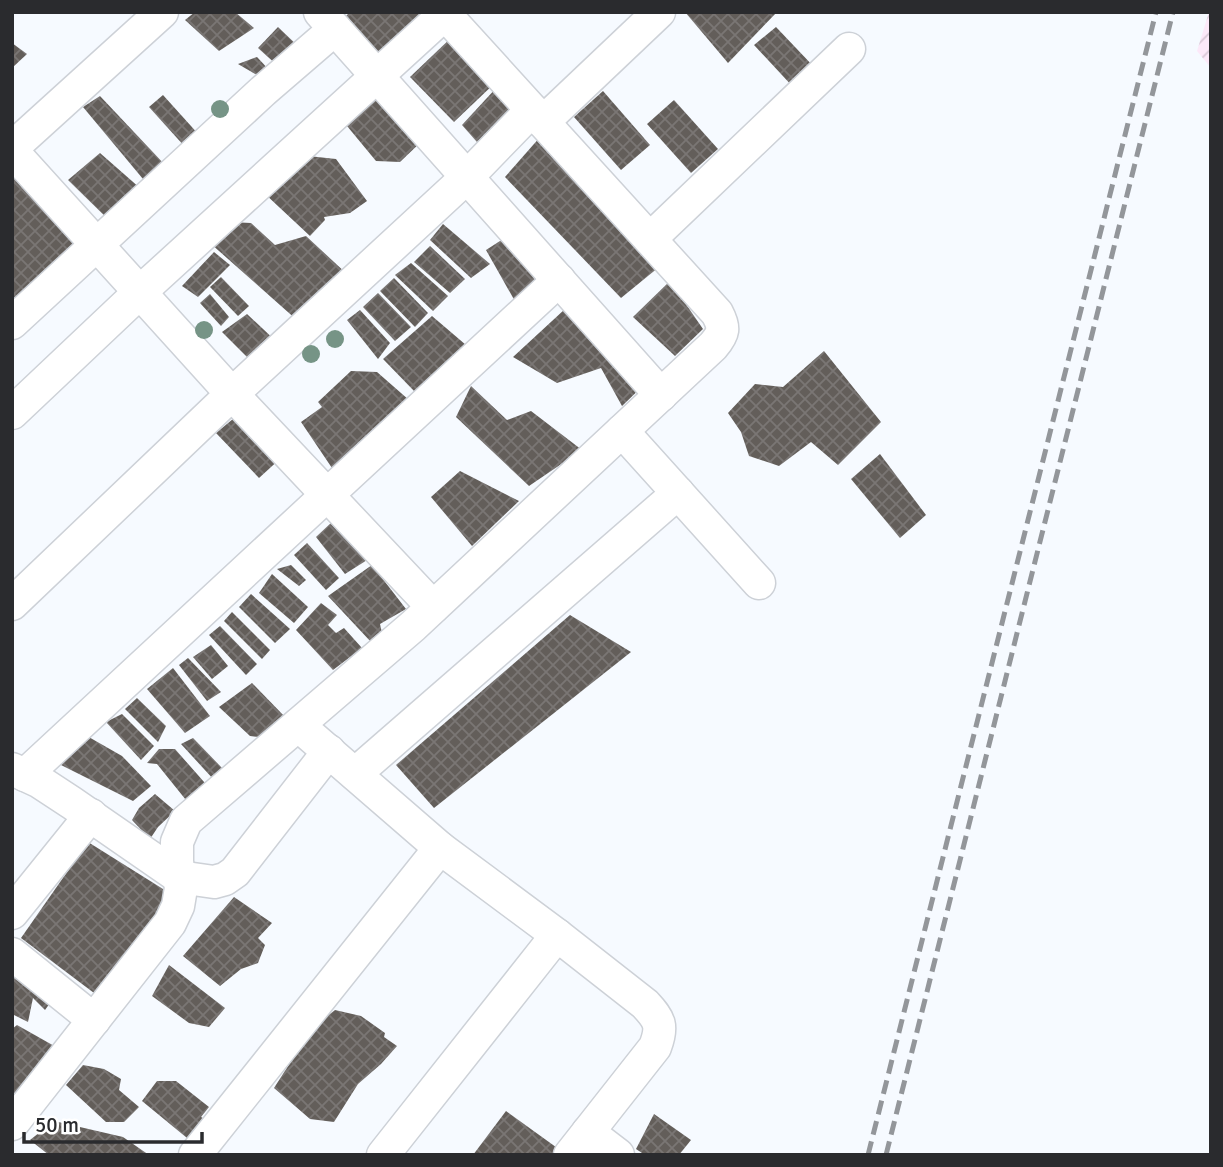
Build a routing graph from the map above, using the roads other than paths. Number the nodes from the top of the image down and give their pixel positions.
1 (162, 12) edge
2 (659, 12) edge
3 (445, 13) edge
4 (328, 20) edge
5 (849, 49) dead end
6 (377, 76) junction
7 (538, 116) junction
8 (12, 150) edge
9 (467, 177) junction
10 (650, 239) junction
11 (97, 244) junction
12 (559, 279) junction
13 (140, 292) junction
14 (12, 323) edge
15 (232, 394) junction
16 (661, 395) junction
17 (12, 413) edge
18 (622, 431) junction
19 (678, 493) junction
20 (327, 495) junction
21 (759, 583) dead end
22 (12, 604) edge
23 (432, 607) junction
24 (298, 724) junction
25 (329, 751) junction
26 (19, 772) edge
27 (355, 774) junction
28 (91, 816) junction
29 (440, 848) junction
30 (179, 877) junction
31 (12, 913) edge
32 (557, 935) junction
33 (12, 954) edge
34 (94, 1020) junction
35 (12, 1125) edge
36 (579, 1143) edge
37 (195, 1155) edge
38 (383, 1155) edge
39 (618, 1155) edge

1 - 8 street
2 - 7 street
3 - 6 street
3 - 7 street
4 - 6 street
4 - 11 street
5 - 10 street
6 - 9 street
6 - 13 street
7 - 9 street
7 - 10 street
8 - 11 street
9 - 12 street
9 - 15 street
10 - 16 street
11 - 13 street
11 - 14 street
12 - 16 street
12 - 20 street
13 - 15 street
13 - 17 street
15 - 20 street
15 - 22 street
16 - 18 street
18 - 19 street
18 - 23 street
19 - 21 street
19 - 27 street
20 - 23 street
20 - 26 street
23 - 24 street
24 - 25 street
24 - 30 street
25 - 27 street
25 - 30 street
26 - 28 street
27 - 29 street
28 - 30 street
28 - 31 street
29 - 32 street
29 - 37 street
30 - 34 street
32 - 36 street
32 - 38 street
33 - 34 street
34 - 35 street
36 - 39 street

